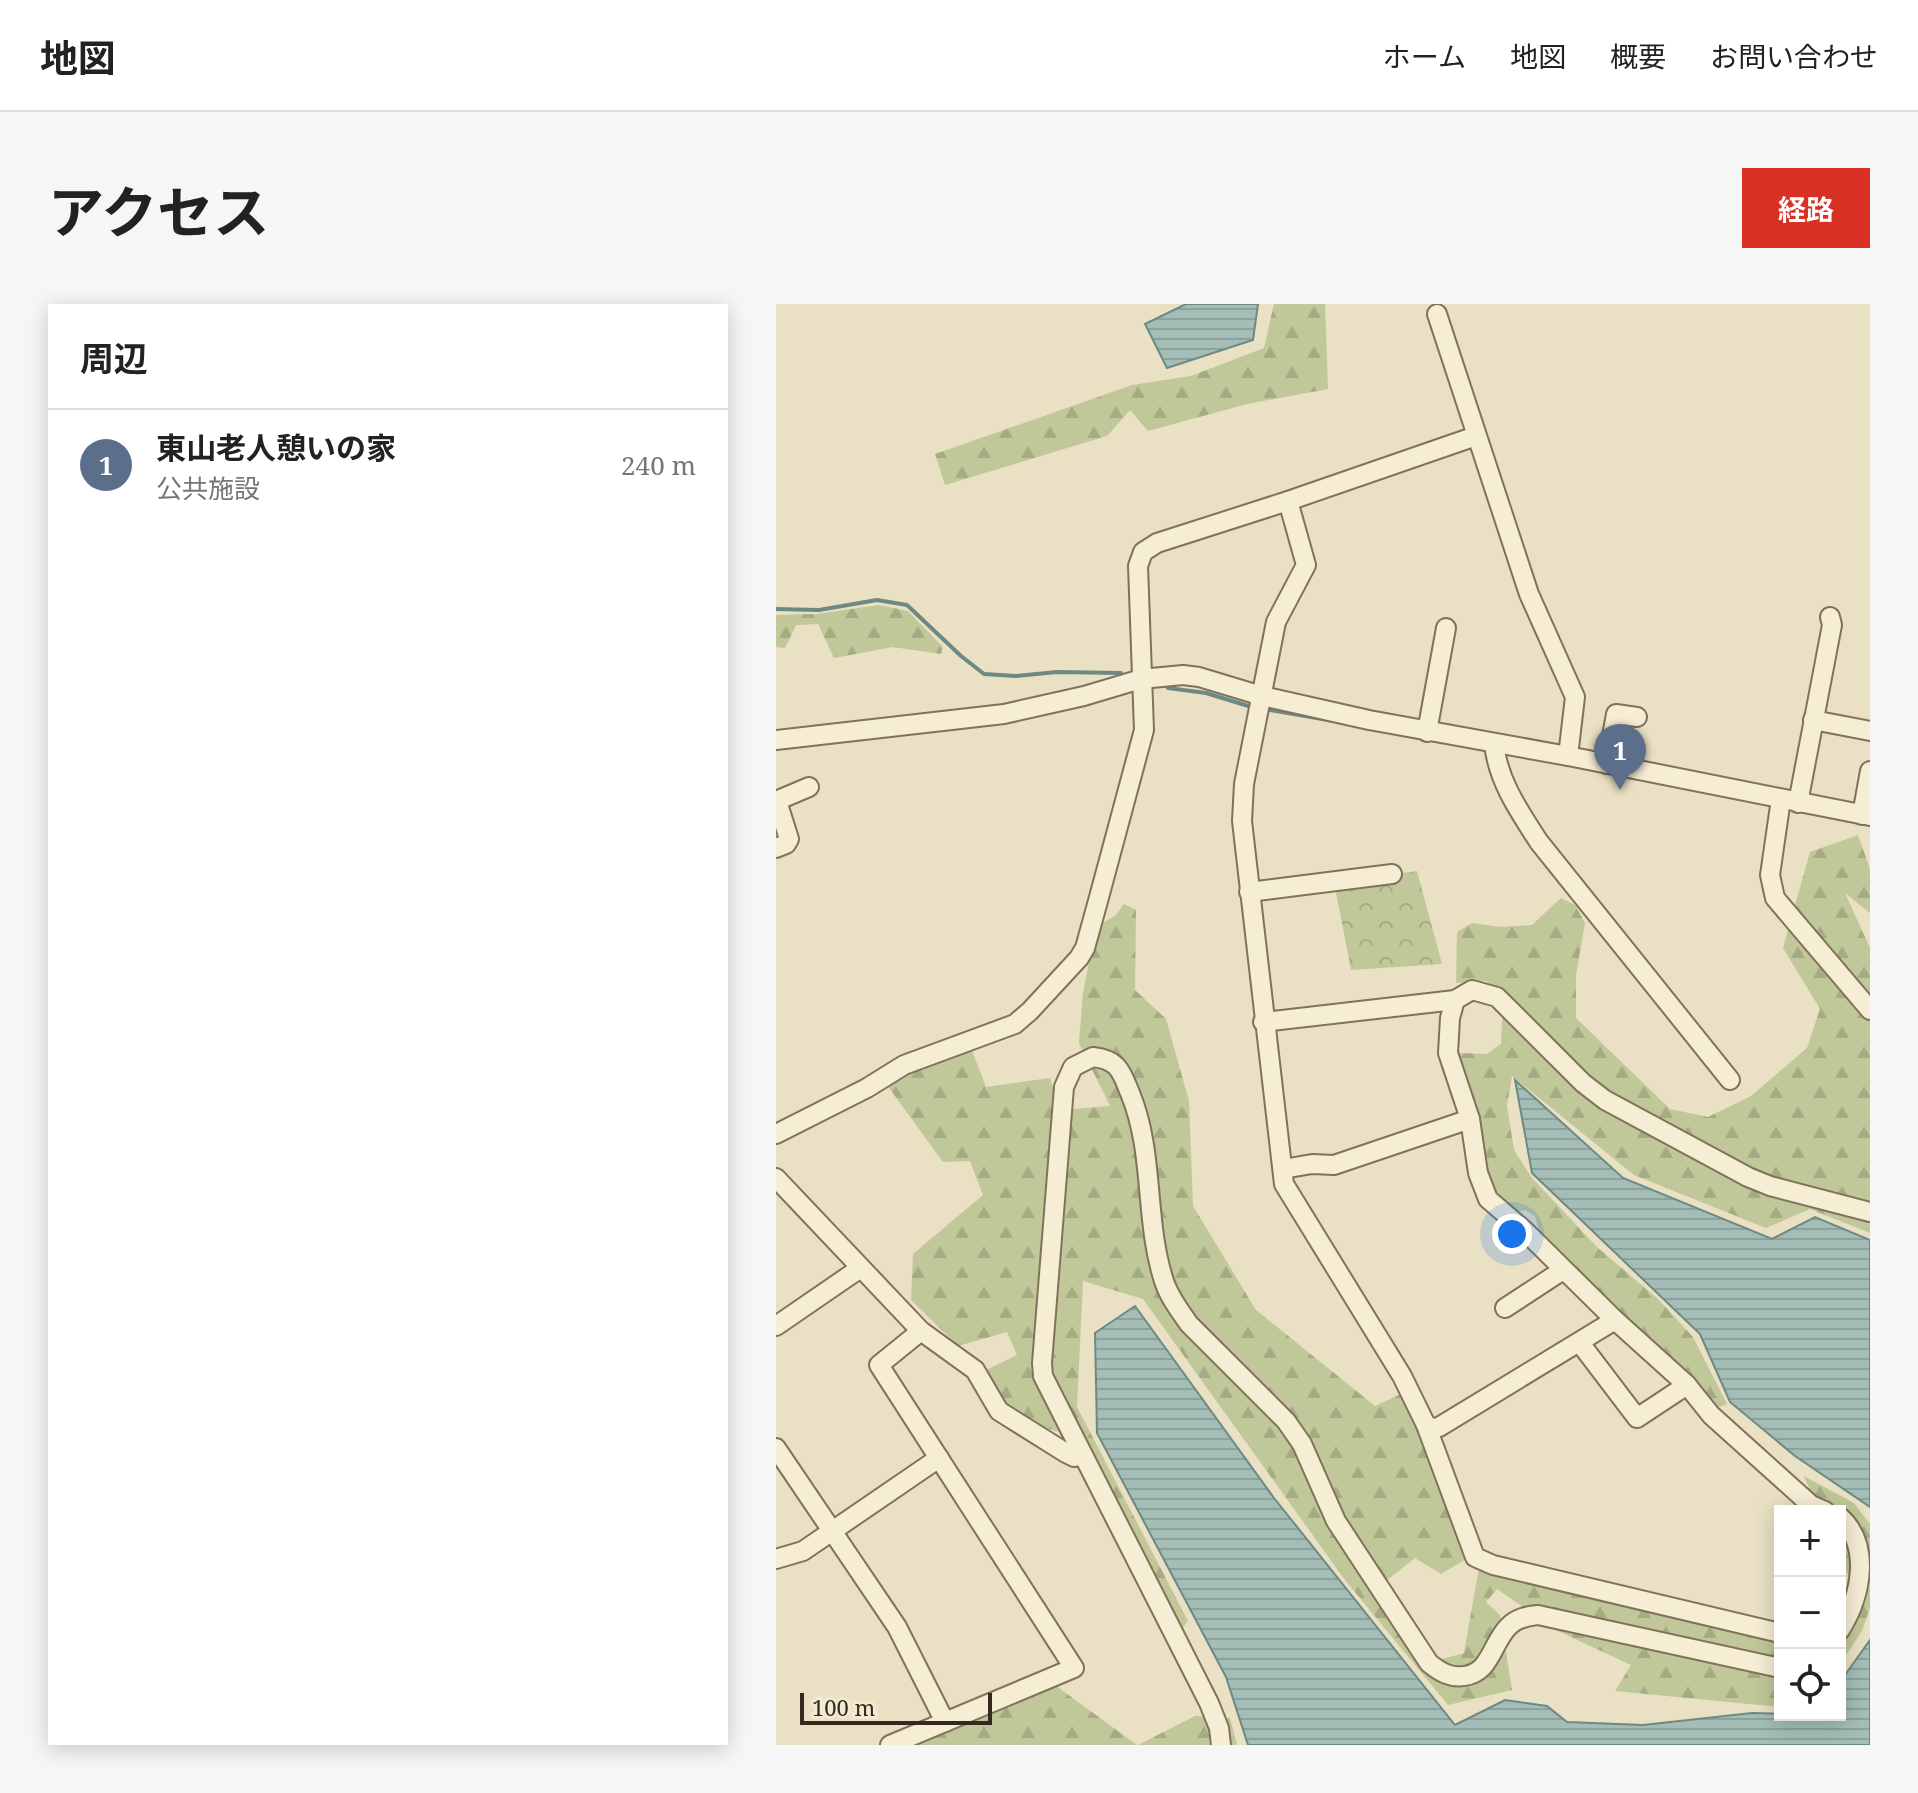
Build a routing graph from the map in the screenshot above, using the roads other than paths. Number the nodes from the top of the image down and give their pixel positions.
1 (1437, 314) dead end
2 (1476, 436) junction
3 (1288, 501) junction
4 (1830, 617) dead end
5 (1446, 628) dead end
6 (1141, 679) junction
7 (1262, 696) junction
8 (1637, 717) dead end
9 (1813, 720) junction
10 (1870, 731) edge
11 (1427, 732) junction
12 (776, 740) edge
13 (1494, 744) junction
14 (1568, 756) junction
15 (1607, 764) junction
16 (1870, 771) edge
17 (809, 787) dead end
18 (776, 801) edge
19 (1790, 801) junction
20 (1866, 816) edge
21 (776, 848) edge
22 (1392, 874) dead end
23 (1249, 892) junction
24 (1455, 1000) junction
25 (1870, 1010) edge
26 (1263, 1022) junction
27 (1730, 1080) dead end
28 (1470, 1119) junction
29 (776, 1134) edge
30 (1283, 1169) junction
31 (776, 1178) edge
32 (1870, 1212) edge
33 (859, 1269) junction
34 (1563, 1270) junction
35 (1505, 1308) dead end
36 (1615, 1320) junction
37 (776, 1326) edge
38 (921, 1331) junction
39 (1580, 1343) junction
40 (1687, 1385) junction
41 (1426, 1425) junction
42 (776, 1448) edge
43 (1082, 1455) junction
44 (939, 1458) junction
45 (1811, 1505) edge
46 (1846, 1520) edge
47 (834, 1530) junction
48 (776, 1559) edge
49 (1846, 1619) edge
50 (1774, 1632) edge
51 (1774, 1667) edge
52 (945, 1722) junction
53 (890, 1745) edge
54 (1221, 1745) edge

1 - 2 street
2 - 3 street
2 - 14 street
3 - 6 street
3 - 7 street
4 - 9 street
5 - 11 street
6 - 7 street
6 - 12 street
6 - 29 street
7 - 11 street
7 - 23 street
8 - 15 street
9 - 10 street
9 - 19 street
11 - 13 street
13 - 14 street
13 - 27 street
14 - 15 street
15 - 19 street
16 - 20 street
17 - 18 street
18 - 21 street
19 - 20 street
19 - 25 street
22 - 23 street
23 - 26 street
24 - 26 street
24 - 28 street
24 - 32 street
26 - 30 street
28 - 30 street
28 - 34 street
30 - 41 street
31 - 33 street
33 - 37 street
33 - 38 street
34 - 35 street
34 - 36 street
36 - 39 street
36 - 40 street
38 - 43 street
38 - 44 street
39 - 40 street
39 - 41 street
40 - 45 street
41 - 50 street
42 - 47 street
43 - 51 street
43 - 54 street
44 - 47 street
44 - 52 street
46 - 49 street
47 - 48 street
47 - 52 street
52 - 53 street

